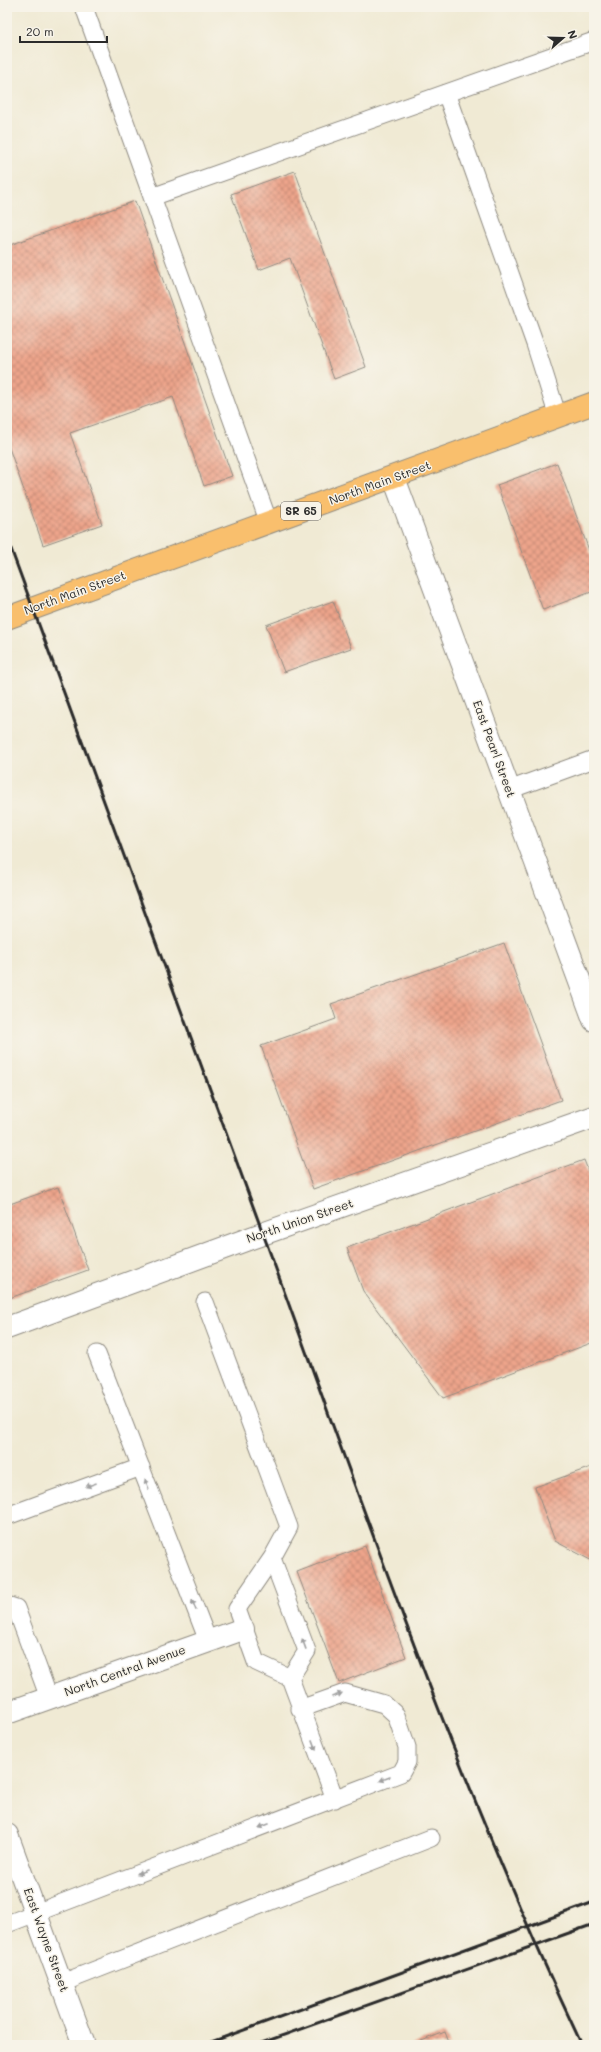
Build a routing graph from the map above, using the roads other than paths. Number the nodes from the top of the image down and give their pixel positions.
1 (84, 7) edge
2 (594, 41) edge
3 (446, 93) junction
4 (152, 197) junction
5 (594, 403) edge
6 (558, 417) junction
7 (394, 478) junction
8 (269, 523) junction
9 (7, 618) edge
10 (594, 760) edge
11 (509, 790) junction
12 (594, 1020) edge
13 (594, 1117) edge
14 (205, 1302) dead end
15 (7, 1328) edge
16 (97, 1354) dead end
17 (140, 1466) junction
18 (7, 1516) edge
19 (272, 1558) junction
20 (7, 1605) edge
21 (243, 1629) junction
22 (208, 1642) junction
23 (290, 1678) junction
24 (49, 1698) junction
25 (300, 1709) junction
26 (7, 1713) edge
27 (335, 1798) junction
28 (7, 1835) edge
29 (431, 1838) dead end
30 (37, 1913) junction
31 (7, 1924) edge
32 (62, 1983) junction
33 (84, 2045) edge

1 - 4 lane
2 - 3 lane
3 - 4 lane
3 - 6 lane
4 - 8 lane
5 - 6 main road, North Main Street / SR 65
6 - 7 main road, North Main Street / SR 65
7 - 8 main road, North Main Street / SR 65
7 - 11 street, East Pearl Street
8 - 9 main road, North Main Street / SR 65
10 - 11 lane
11 - 12 street, East Pearl Street
13 - 15 street, North Union Street
14 - 19 lane
16 - 17 lane
17 -> 18 lane
22 -> 17 lane
19 - 21 lane
23 -> 19 lane
20 - 24 lane
21 - 22 street, North Central Avenue
21 - 23 lane
22 - 24 street, North Central Avenue
23 - 25 lane
24 - 26 street, North Central Avenue
25 -> 27 lane
25 -> 27 lane
27 -> 30 lane
28 - 30 street, East Wayne Street
29 - 32 lane
30 - 31 lane
30 - 32 street, East Wayne Street
32 - 33 street, East Wayne Street

